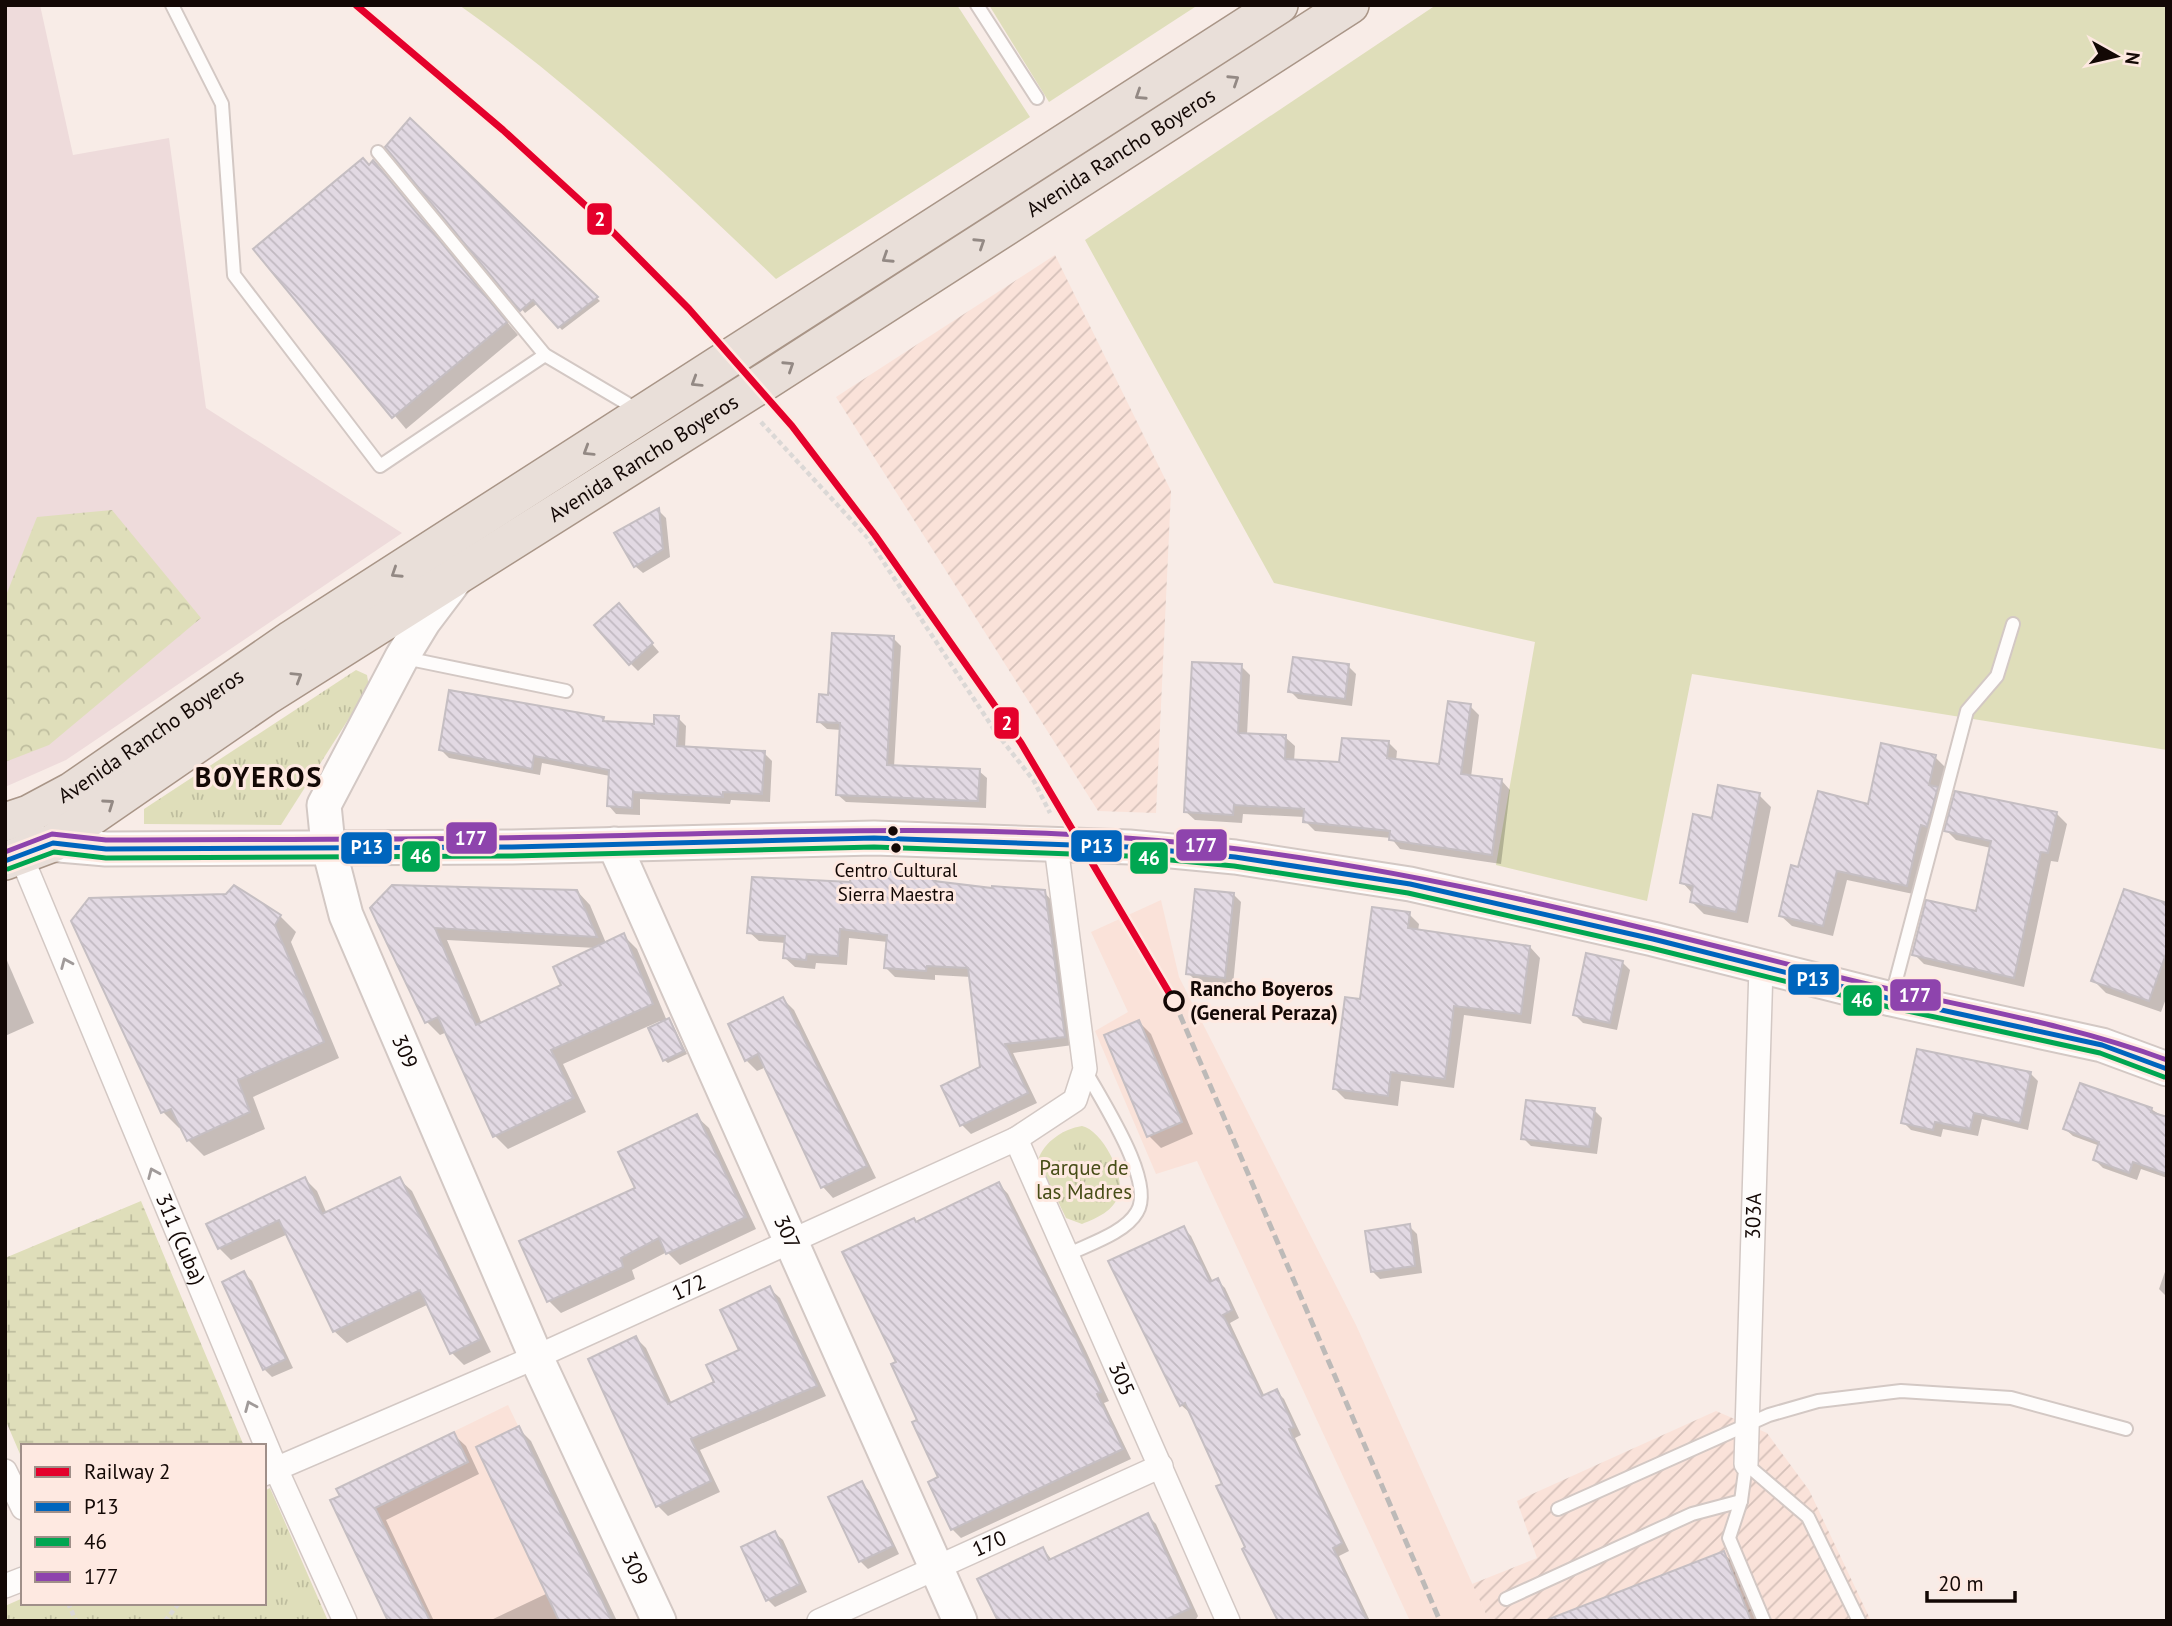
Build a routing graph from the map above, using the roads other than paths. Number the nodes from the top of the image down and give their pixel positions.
1 (172, 5) edge
2 (977, 5) edge
3 (1279, 5) edge
4 (1350, 5) edge
5 (1037, 98) dead end
6 (378, 152) dead end
7 (545, 355) junction
8 (646, 414) junction
9 (516, 496) junction
10 (461, 571) junction
11 (2013, 624) dead end
12 (402, 657) junction
13 (566, 691) dead end
14 (5, 822) edge
15 (614, 844) junction
16 (328, 845) junction
17 (1056, 846) junction
18 (21, 851) edge
19 (1761, 967) junction
20 (1891, 999) junction
21 (1085, 1069) junction
22 (2167, 1069) edge
23 (1016, 1139) junction
24 (792, 1241) junction
25 (1069, 1254) junction
26 (536, 1357) junction
27 (1747, 1425) junction
28 (2126, 1429) dead end
29 (259, 1444) edge
30 (1746, 1464) junction
31 (1161, 1466) junction
32 (5, 1471) edge
33 (270, 1471) edge
34 (1741, 1501) junction
35 (21, 1504) edge
36 (1558, 1509) dead end
37 (936, 1566) junction
38 (1506, 1599) dead end
39 (345, 1621) edge
40 (659, 1621) edge
41 (819, 1621) edge
42 (960, 1621) edge
43 (1228, 1621) edge
44 (1764, 1621) edge
45 (1859, 1621) edge

1 - 7 lane
2 - 5 lane
3 -> 8 main road, Avenida Rancho Boyeros
10 -> 4 main road, Avenida Rancho Boyeros
6 - 7 lane
7 - 8 lane
8 -> 9 main road, Avenida Rancho Boyeros
9 - 10 main road, 309
9 -> 14 main road, Avenida Rancho Boyeros
10 - 12 main road, 309
18 -> 10 main road, Avenida Rancho Boyeros
11 - 20 lane
12 - 13 lane
12 - 16 main road, 309
15 - 16 main road
15 - 17 main road
15 - 24 main road, 307
16 - 18 main road
16 - 26 main road, 309
17 - 19 main road
17 - 21 street
29 -> 18 street, 311 (Cuba)
19 - 20 main road
19 - 27 street, 303A
20 - 22 main road
21 - 23 street, 172
21 - 25 lane
23 - 24 street, 172
23 - 25 street, 305
24 - 26 street, 172
24 - 37 main road, 307
25 - 31 street, 305
26 - 33 street, 172
26 - 40 main road, 309
27 - 28 lane
27 - 30 street, 303A
27 - 36 lane
30 - 34 lane
30 - 45 lane
31 - 37 street, 170
31 - 43 street, 305
32 - 35 street
33 - 39 street, 311 (Cuba)
34 - 38 lane
34 - 44 lane
37 - 41 street, 170
37 - 42 main road, 307

